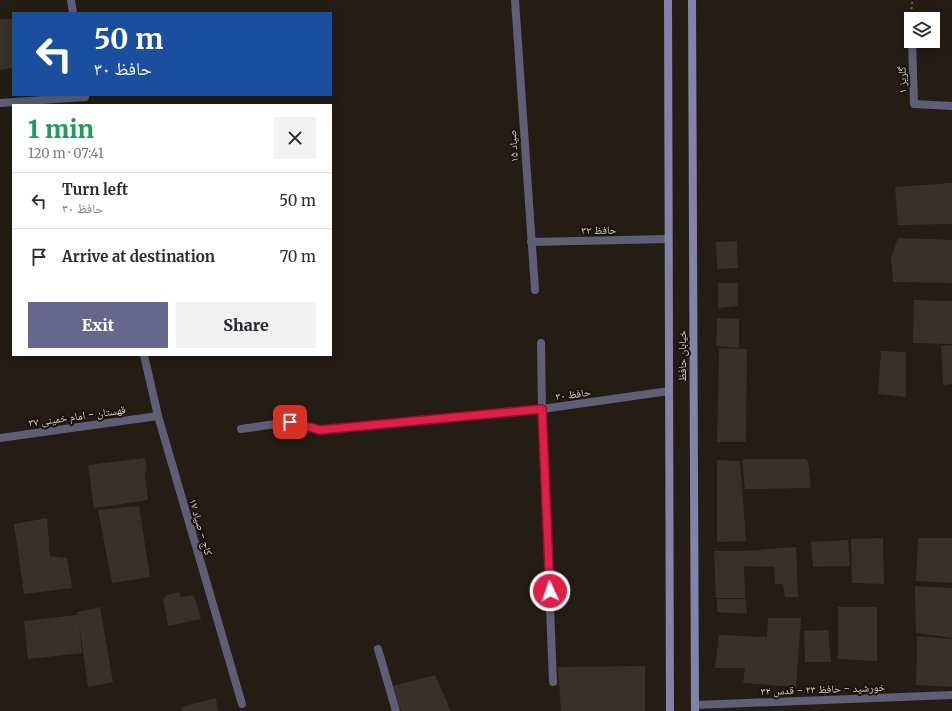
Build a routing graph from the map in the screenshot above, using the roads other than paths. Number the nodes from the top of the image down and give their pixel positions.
1 (72, 0) edge
2 (515, 0) edge
3 (668, 0) edge
4 (692, 0) edge
5 (73, 12) edge
6 (912, 48) edge
7 (86, 99) edge
8 (0, 103) edge
9 (952, 106) edge
10 (668, 239) junction
11 (531, 242) junction
12 (535, 290) dead end
13 (541, 343) dead end
14 (144, 356) edge
15 (669, 391) junction
16 (542, 409) junction
17 (158, 416) junction
18 (241, 429) dead end
19 (0, 438) edge
20 (378, 649) dead end
21 (553, 682) dead end
22 (952, 695) edge
23 (242, 704) dead end
24 (695, 708) edge
25 (396, 711) edge
26 (670, 711) edge

1 - 5 street
2 - 11 street, صیاد ۱۵
3 - 10 main road, خیابان حافظ
4 - 24 main road, خیابان حافظ
6 - 9 street, گلریز ۱
7 - 8 street
10 - 11 street, حافظ ۳۲
10 - 15 main road, خیابان حافظ
11 - 12 street, صیاد ۱۵
13 - 16 street
14 - 17 street, کاج - صیاد ۱۷
15 - 16 street, حافظ ۳۰
15 - 26 main road, خیابان حافظ
16 - 18 street, حافظ ۳۰
16 - 21 street
17 - 19 street, قهستان - امام خمینی ۳۷
17 - 23 street, کاج - صیاد ۱۷
20 - 25 street
22 - 24 street, خورشید - حافظ ۲۳ - قدس ۳۲

